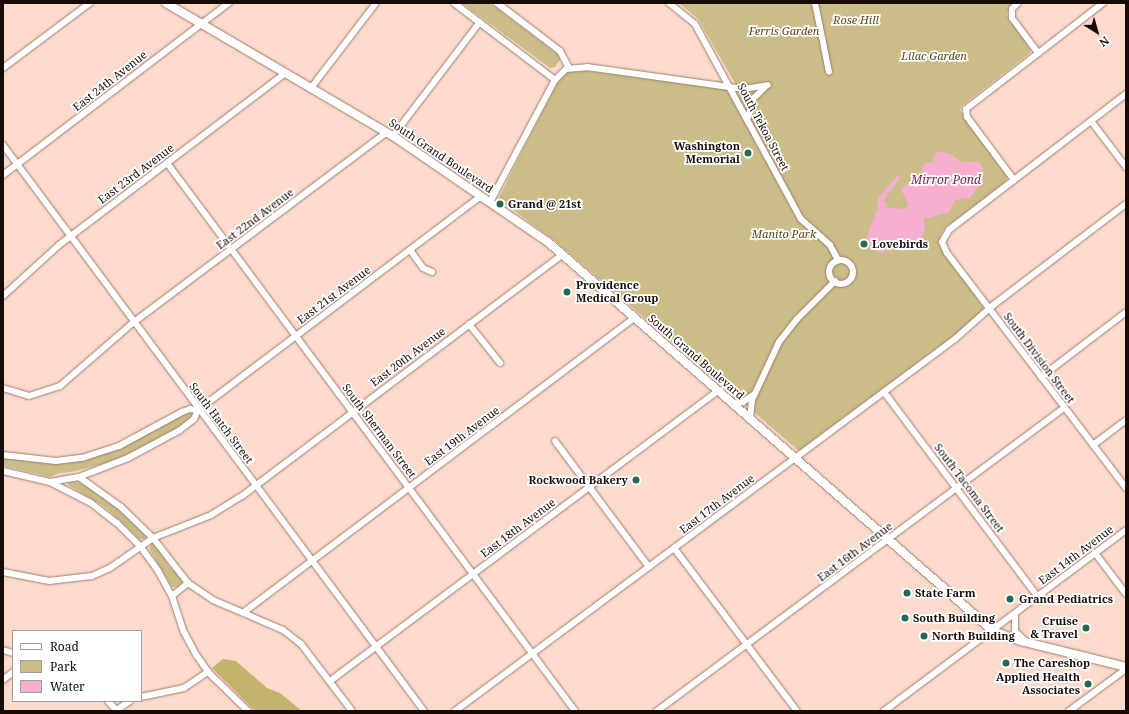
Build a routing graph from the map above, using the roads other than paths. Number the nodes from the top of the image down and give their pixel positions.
1 (90, 3) edge
2 (166, 3) edge
3 (229, 3) edge
4 (376, 3) edge
5 (454, 3) edge
6 (498, 3) edge
7 (669, 3) edge
8 (815, 3) edge
9 (1018, 3) edge
10 (1103, 3) edge
11 (480, 22) junction
12 (202, 23) junction
13 (1038, 53) junction
14 (3, 68) edge
15 (569, 68) junction
16 (829, 72) dead end
17 (286, 73) junction
18 (554, 80) junction
19 (730, 86) junction
20 (311, 88) junction
21 (1126, 94) edge
22 (748, 119) junction
23 (1091, 121) junction
24 (390, 134) junction
25 (3, 145) edge
26 (167, 163) junction
27 (17, 164) junction
28 (1126, 167) edge
29 (3, 175) edge
30 (1014, 180) junction
31 (481, 196) junction
32 (490, 202) junction
33 (1126, 204) edge
34 (70, 236) junction
35 (232, 249) junction
36 (410, 250) junction
37 (563, 254) junction
38 (838, 260) junction
39 (432, 272) dead end
40 (835, 281) junction
41 (3, 296) edge
42 (989, 308) junction
43 (1126, 312) edge
44 (635, 318) junction
45 (134, 322) junction
46 (469, 324) junction
47 (295, 336) junction
48 (500, 363) dead end
49 (1041, 377) junction
50 (3, 388) edge
51 (718, 391) junction
52 (755, 392) junction
53 (884, 392) junction
54 (731, 403) junction
55 (1064, 408) junction
56 (198, 410) junction
57 (352, 412) junction
58 (750, 419) junction
59 (1126, 420) edge
60 (555, 441) dead end
61 (1093, 445) junction
62 (3, 455) edge
63 (795, 459) junction
64 (3, 471) edge
65 (80, 477) junction
66 (50, 482) junction
67 (255, 485) junction
68 (590, 488) junction
69 (1126, 488) edge
70 (409, 489) junction
71 (956, 489) junction
72 (1126, 530) edge
73 (153, 538) junction
74 (889, 539) junction
75 (140, 546) junction
76 (674, 548) junction
77 (1095, 554) junction
78 (312, 560) junction
79 (649, 567) junction
80 (3, 572) edge
81 (473, 574) junction
82 (188, 583) junction
83 (1126, 594) edge
84 (172, 596) junction
85 (1038, 597) junction
86 (244, 612) junction
87 (1015, 614) junction
88 (993, 631) junction
89 (1027, 642) junction
90 (747, 644) junction
91 (377, 646) junction
92 (533, 654) junction
93 (1126, 668) edge
94 (208, 672) junction
95 (12, 673) edge
96 (3, 680) edge
97 (330, 681) junction
98 (142, 697) edge
99 (109, 702) edge
100 (128, 702) edge
101 (115, 711) edge
102 (248, 711) edge
103 (352, 711) edge
104 (424, 711) edge
105 (454, 711) edge
106 (575, 711) edge
107 (657, 711) edge
108 (797, 711) edge
109 (884, 711) edge
110 (1069, 711) edge

1 - 14 street
2 - 12 main road, South Grand Boulevard
3 - 12 street, East 24th Avenue
4 - 20 street
5 - 11 street
6 - 15 street
7 - 19 street, South Tekoa Street
8 - 16 street
9 - 13 street
10 - 13 street
11 - 18 street
11 - 24 street, East 22nd Avenue
12 - 17 main road, South Grand Boulevard
12 - 27 street, East 24th Avenue
13 - 30 street
15 - 18 street
15 - 19 street
17 - 20 main road, South Grand Boulevard
17 - 26 street, East 23rd Avenue
18 - 32 street
19 - 22 street, South Tekoa Street
19 - 22 street
20 - 24 main road, South Grand Boulevard
21 - 23 street
22 - 38 street, South Tekoa Street
23 - 28 street
23 - 30 street
24 - 31 main road, South Grand Boulevard
24 - 35 street, East 22nd Avenue
25 - 27 street, South Hatch Street
26 - 34 street, East 23rd Avenue
26 - 35 street, South Sherman Street
27 - 29 street, East 24th Avenue
27 - 34 street, South Hatch Street
30 - 42 street, South Division Street
31 - 32 main road, South Grand Boulevard
31 - 36 street, East 21st Avenue
32 - 37 main road, South Grand Boulevard
33 - 42 street, East 17th Avenue
34 - 41 street, East 23rd Avenue
34 - 45 street, South Hatch Street
35 - 45 street, East 22nd Avenue
35 - 47 street, South Sherman Street
36 - 39 street
36 - 47 street, East 21st Avenue
37 - 44 main road, South Grand Boulevard
37 - 46 street, East 20th Avenue
38 - 40 street
38 - 40 street
40 - 52 street
42 - 49 street, South Division Street
42 - 53 street, East 17th Avenue
43 - 49 street
44 - 51 main road, South Grand Boulevard
44 - 70 street, East 19th Avenue
45 - 50 street, East 22nd Avenue
45 - 56 street, South Hatch Street
46 - 48 street
46 - 57 street, East 20th Avenue
47 - 56 street, East 21st Avenue
47 - 57 street, South Sherman Street
49 - 55 street, South Division Street
51 - 54 main road, South Grand Boulevard
51 - 68 street, East 18th Avenue
52 - 54 street
52 - 58 street
53 - 63 street, East 17th Avenue
53 - 71 street, South Tacoma Street
54 - 58 main road, South Grand Boulevard
55 - 61 street, South Division Street
55 - 71 street, East 16th Avenue
56 - 62 street
56 - 65 street
56 - 67 street, South Hatch Street
57 - 67 street, East 20th Avenue
57 - 70 street, South Sherman Street
58 - 63 main road, South Grand Boulevard
59 - 61 street
60 - 68 street
61 - 69 street, South Division Street
63 - 74 main road, South Grand Boulevard
63 - 76 street, East 17th Avenue
64 - 66 street
65 - 66 street
65 - 73 street
66 - 75 street
67 - 73 street, East 20th Avenue
67 - 78 street, South Hatch Street
68 - 79 street
68 - 81 street, East 18th Avenue
70 - 78 street, East 19th Avenue
70 - 81 street, South Sherman Street
71 - 74 street, East 16th Avenue
71 - 85 street, South Tacoma Street
72 - 77 street, East 14th Avenue
73 - 75 street, East 20th Avenue
73 - 82 street
74 - 88 main road, South Grand Boulevard
74 - 90 street, East 16th Avenue
75 - 80 street, East 20th Avenue
75 - 84 street
76 - 79 street, East 17th Avenue
76 - 90 street
77 - 83 street
77 - 85 street, East 14th Avenue
78 - 86 street, East 19th Avenue
78 - 91 street, South Hatch Street
79 - 92 street, East 17th Avenue
81 - 91 street, East 18th Avenue
81 - 92 street, South Sherman Street
82 - 84 street
82 - 86 street
84 - 94 street
85 - 87 street, East 14th Avenue
86 - 97 street
87 - 88 street, East 14th Avenue
87 - 89 street
88 - 89 main road, South Grand Boulevard
88 - 109 street, East 14th Avenue
89 - 93 main road, South Grand Boulevard
90 - 107 street, East 16th Avenue
90 - 108 street
91 - 97 street, East 18th Avenue
91 - 104 street, South Hatch Street
92 - 105 street, East 17th Avenue
92 - 106 street, South Sherman Street
93 - 110 street
94 - 98 street
94 - 102 street
95 - 96 street
97 - 103 street
99 - 101 street
100 - 101 street

